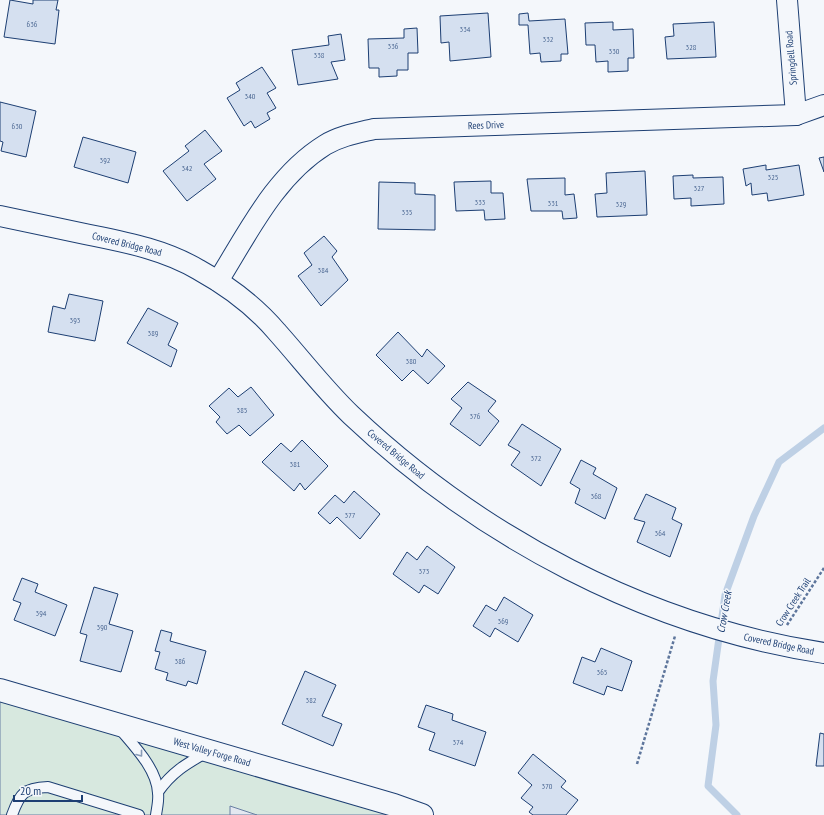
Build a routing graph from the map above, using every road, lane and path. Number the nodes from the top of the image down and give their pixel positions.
1 (786, 0) edge
2 (824, 105) edge
3 (796, 115) junction
4 (0, 216) edge
5 (218, 281) junction
6 (824, 568) edge
7 (681, 616) junction
8 (775, 644) junction
9 (824, 653) edge
10 (0, 690) edge
11 (116, 724) junction
12 (209, 751) junction
13 (637, 764) dead end
14 (158, 792) junction
15 (12, 815) edge
16 (139, 815) edge
17 (156, 815) edge
18 (422, 815) edge

1 - 3 street, Springdell Road
2 - 3 street, Rees Drive
3 - 5 street, Rees Drive
4 - 5 street, Covered Bridge Road
5 - 7 street, Covered Bridge Road
6 - 8 path, Crow Creek Trail
7 - 8 street, Covered Bridge Road
7 - 13 path
8 - 9 street, Covered Bridge Road
10 - 11 main road, West Valley Forge Road
11 - 12 main road, West Valley Forge Road
11 -> 14 lane
12 - 14 lane
12 - 18 main road, West Valley Forge Road
14 - 17 lane
15 - 16 lane

